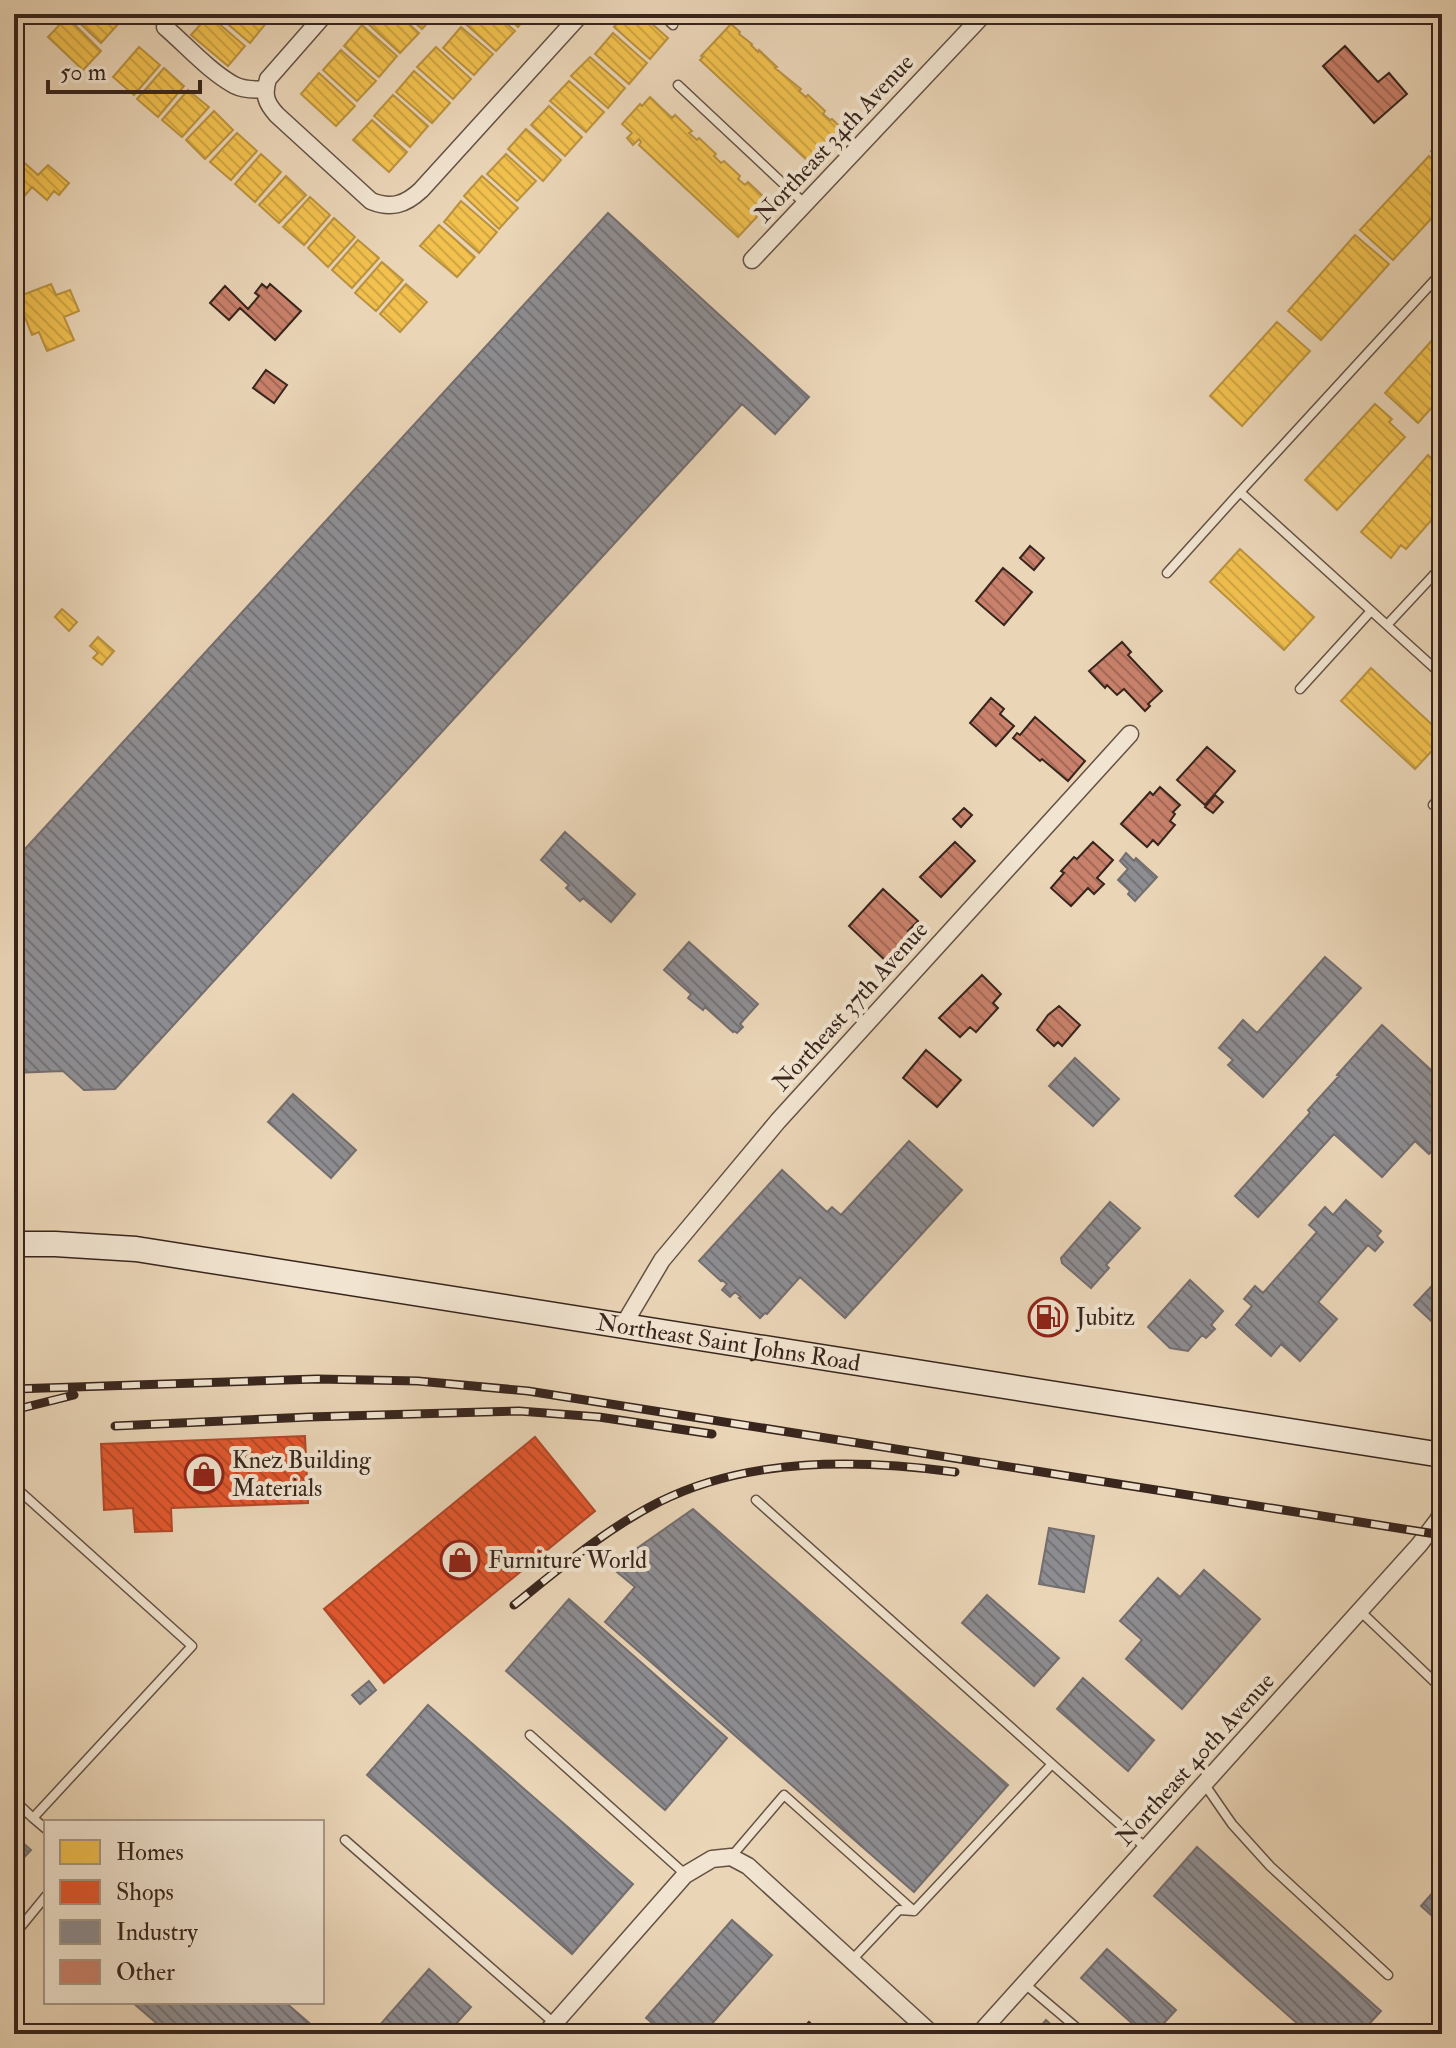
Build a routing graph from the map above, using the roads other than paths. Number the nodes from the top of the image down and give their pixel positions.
1 (325, 14) edge
2 (581, 14) edge
3 (662, 14) edge
4 (984, 14) edge
5 (673, 25) dead end
6 (165, 27) dead end
7 (678, 85) dead end
8 (265, 94) junction
9 (805, 204) junction
10 (752, 260) dead end
11 (1442, 272) edge
12 (1240, 492) junction
13 (1442, 566) edge
14 (1167, 573) dead end
15 (1371, 611) junction
16 (1387, 625) junction
17 (1442, 675) edge
18 (1300, 689) dead end
19 (1130, 734) dead end
20 (1442, 795) edge
21 (1433, 805) dead end
22 (14, 1244) edge
23 (624, 1324) junction
24 (1442, 1455) edge
25 (14, 1486) edge
26 (756, 1500) dead end
27 (1442, 1512) edge
28 (1360, 1611) junction
29 (1442, 1689) edge
30 (530, 1735) dead end
31 (1052, 1764) junction
32 (1205, 1785) junction
33 (14, 1800) edge
34 (33, 1818) junction
35 (44, 1827) edge
36 (345, 1840) dead end
37 (1147, 1848) junction
38 (731, 1857) junction
39 (685, 1875) junction
40 (44, 1898) edge
41 (914, 1911) junction
42 (14, 1935) edge
43 (851, 1961) junction
44 (1388, 1975) dead end
45 (1025, 1984) junction
46 (549, 2029) edge
47 (932, 2034) edge
48 (979, 2034) edge
49 (1084, 2034) edge

1 - 8 street
2 - 8 street
3 - 5 lane
4 - 9 street, Northeast 34th Avenue
6 - 8 street
7 - 9 lane
9 - 10 street, Northeast 34th Avenue
11 - 12 lane
12 - 14 lane
12 - 15 lane
13 - 16 lane
15 - 16 lane
15 - 18 lane
16 - 17 lane
19 - 23 street, Northeast 37th Avenue
20 - 21 lane
22 - 23 main road, Northeast Saint Johns Road
23 - 24 main road, Northeast Saint Johns Road
25 - 34 lane
26 - 31 lane
27 - 28 street, Northeast 40th Avenue
28 - 29 lane
28 - 32 street, Northeast 40th Avenue
30 - 39 lane
31 - 37 lane
31 - 41 lane
32 - 37 street, Northeast 40th Avenue
32 - 44 lane
33 - 34 lane
34 - 35 lane
36 - 46 lane
37 - 45 street, Northeast 40th Avenue
38 - 39 street
38 - 41 lane
38 - 43 street
39 - 46 street
40 - 42 lane
41 - 43 lane
43 - 47 street
45 - 48 street, Northeast 40th Avenue
45 - 49 lane

